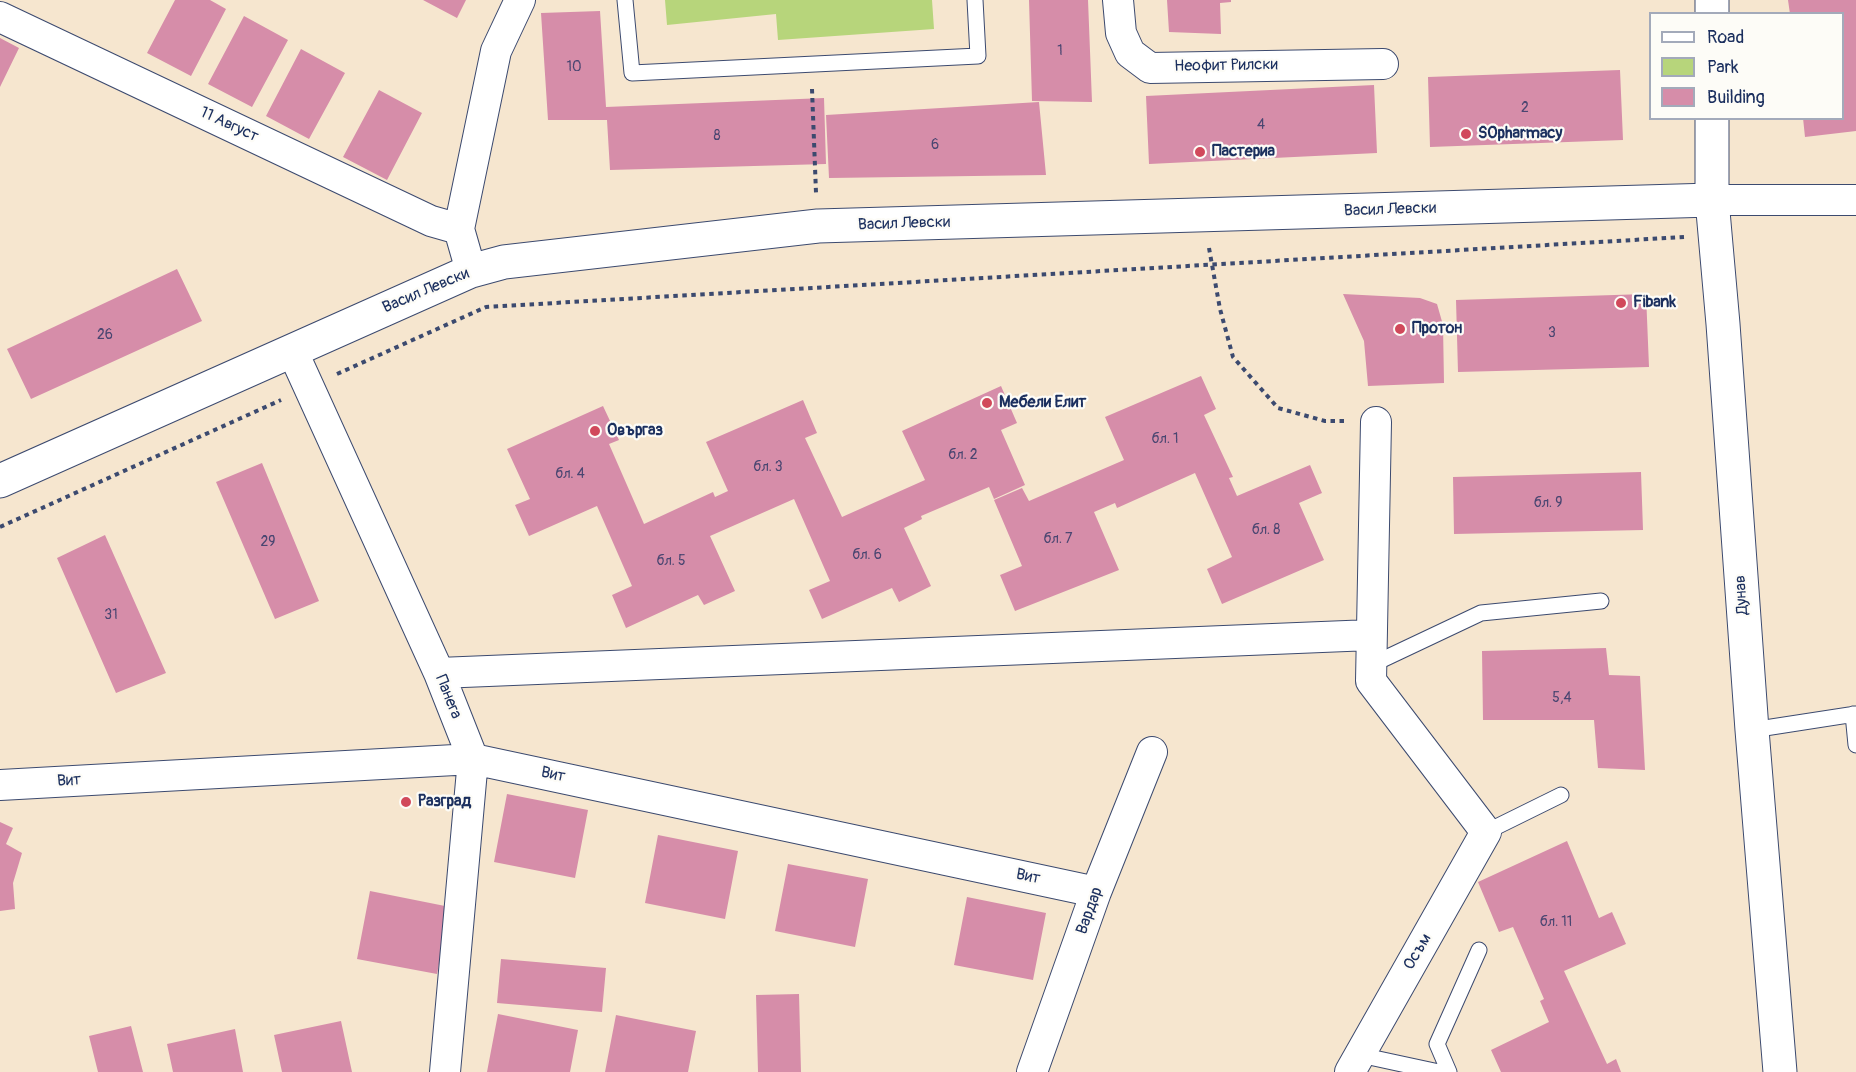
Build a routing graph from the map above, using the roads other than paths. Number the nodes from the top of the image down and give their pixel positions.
1 (520, 0) edge
2 (625, 0) edge
3 (975, 0) edge
4 (1118, 0) edge
5 (0, 18) edge
6 (1383, 64) dead end
7 (1712, 120) edge
8 (1712, 200) junction
9 (1856, 200) edge
10 (459, 229) junction
11 (471, 271) junction
12 (292, 350) junction
13 (1376, 422) road end
14 (0, 482) edge
15 (1601, 601) dead end
16 (1371, 635) junction
17 (1371, 665) junction
18 (439, 673) junction
19 (1854, 714) edge
20 (1752, 730) junction
21 (1856, 745) edge
22 (1152, 752) dead end
23 (473, 759) junction
24 (0, 785) edge
25 (1561, 795) dead end
26 (1486, 832) junction
27 (1096, 892) junction
28 (1479, 950) dead end
29 (1355, 1064) edge
30 (445, 1072) edge
31 (1032, 1072) edge
32 (1439, 1072) edge
33 (1449, 1072) edge
34 (1780, 1072) edge

1 - 10 street
2 - 3 lane
4 - 6 street, Неофит Рилски
5 - 10 street, 11 Август
7 - 8 street, Дунав
8 - 9 street, Васил Левски
8 - 11 street, Васил Левски
8 - 20 street, Дунав
10 - 11 street
11 - 12 street, Васил Левски
12 - 14 street, Васил Левски
12 - 18 street, Панега
13 - 16 street
15 - 17 lane
16 - 17 street
16 - 18 street
17 - 26 street
18 - 23 street, Панега
19 - 20 lane
19 - 21 lane
20 - 34 street, Дунав
22 - 27 street, Вардар
23 - 24 street, Вит
23 - 27 street, Вит
23 - 30 street, Панега
25 - 26 lane
26 - 29 street, Осъм
27 - 31 street, Вардар
28 - 33 lane
29 - 32 lane

